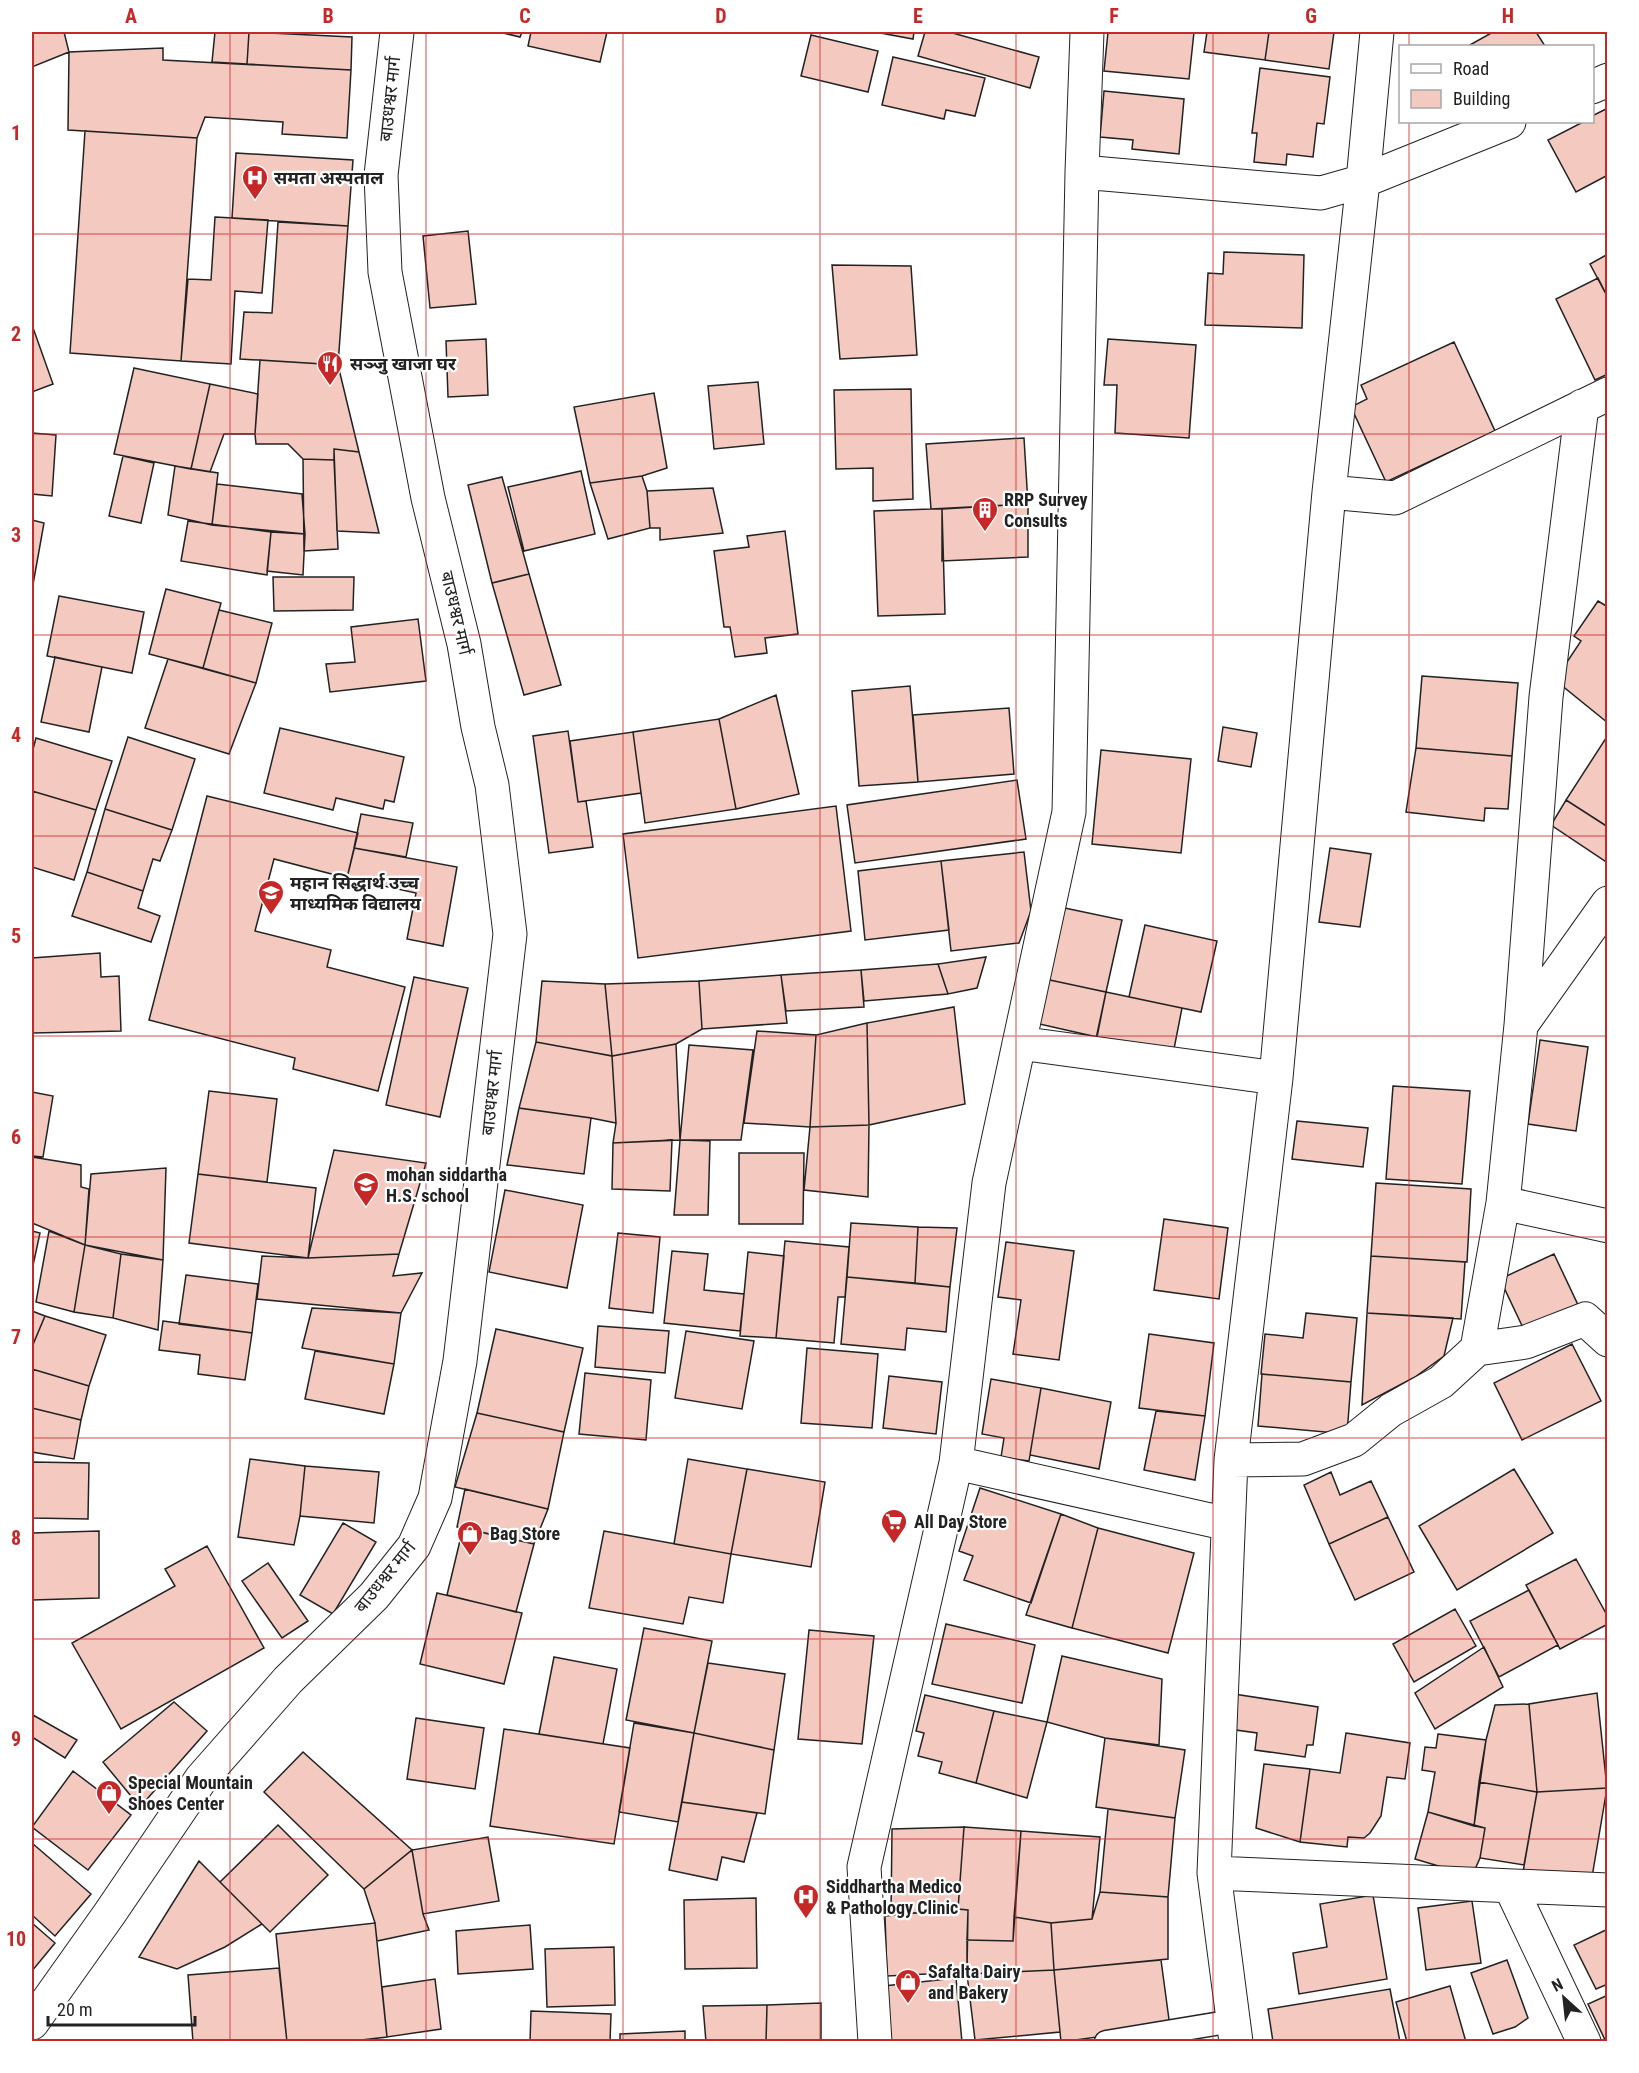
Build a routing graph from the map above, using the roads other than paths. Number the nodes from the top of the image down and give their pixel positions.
1 (397, 32) edge
2 (1087, 32) edge
3 (1377, 32) edge
4 (1608, 80) edge
5 (1594, 87) edge
6 (1507, 123) edge
7 (1082, 172) junction
8 (1363, 181) junction
9 (1595, 400) edge
10 (1329, 492) junction
11 (1608, 903) edge
12 (1521, 1025) junction
13 (1020, 1043) junction
14 (1276, 1078) junction
15 (1503, 1203) junction
16 (1608, 1226) edge
17 (1608, 1340) edge
18 (1477, 1349) junction
19 (1231, 1460) junction
20 (956, 1463) junction
21 (1228, 1524) junction
22 (1214, 1873) junction
23 (1510, 1886) junction
24 (1608, 1890) edge
25 (32, 2023) edge
26 (1234, 2031) edge
27 (875, 2042) edge
28 (1106, 2042) edge
29 (1584, 2042) edge

1 - 25 street, बाउधश्वर मार्ग
2 - 7 street
3 - 8 street
4 - 5 street
6 - 8 street
7 - 8 street
7 - 13 street
8 - 10 street
9 - 10 street
9 - 12 street
10 - 14 street
11 - 12 street
12 - 15 street
13 - 14 street
13 - 20 street
14 - 19 street
15 - 16 street
15 - 18 street
17 - 18 street
18 - 19 street
19 - 21 street
20 - 21 street
20 - 27 street
21 - 22 street
22 - 23 street
22 - 26 street
23 - 24 street
23 - 29 street
26 - 28 lane

